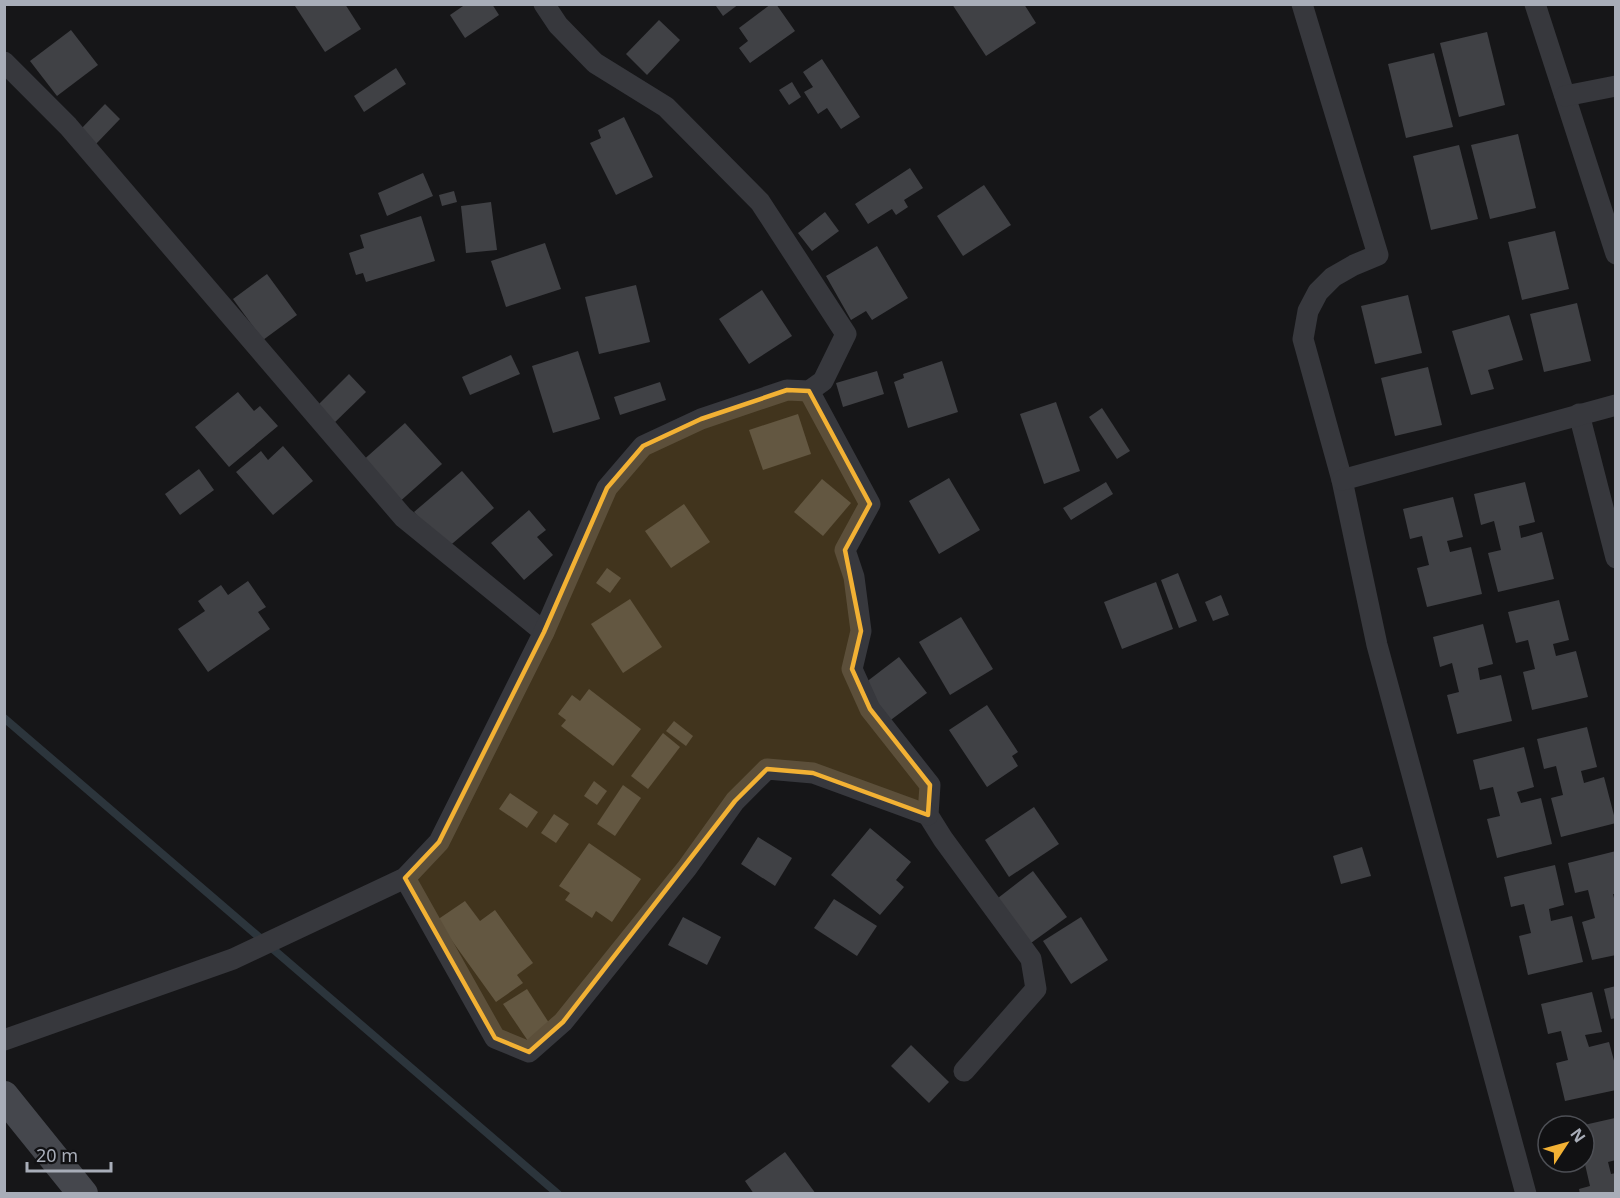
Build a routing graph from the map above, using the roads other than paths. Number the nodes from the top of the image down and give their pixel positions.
1 (544, 4) edge
2 (1302, 4) edge
3 (1535, 4) edge
4 (4, 62) edge
5 (1616, 86) edge
6 (1565, 96) junction
7 (1616, 254) edge
8 (809, 391) junction
9 (1616, 405) edge
10 (1579, 414) junction
11 (1342, 480) junction
12 (1616, 558) edge
13 (544, 632) junction
14 (928, 815) junction
15 (405, 878) junction
16 (4, 1040) edge
17 (964, 1071) dead end
18 (4, 1096) edge
19 (83, 1194) edge
20 (1526, 1194) edge

1 - 8 street
2 - 11 street
3 - 6 street
4 - 13 street
5 - 6 street
6 - 7 street
8 - 13 street
8 - 14 street
9 - 10 street
10 - 11 street
10 - 12 street
11 - 20 street
13 - 15 street
14 - 15 street
14 - 17 street
15 - 16 street
18 - 19 street

